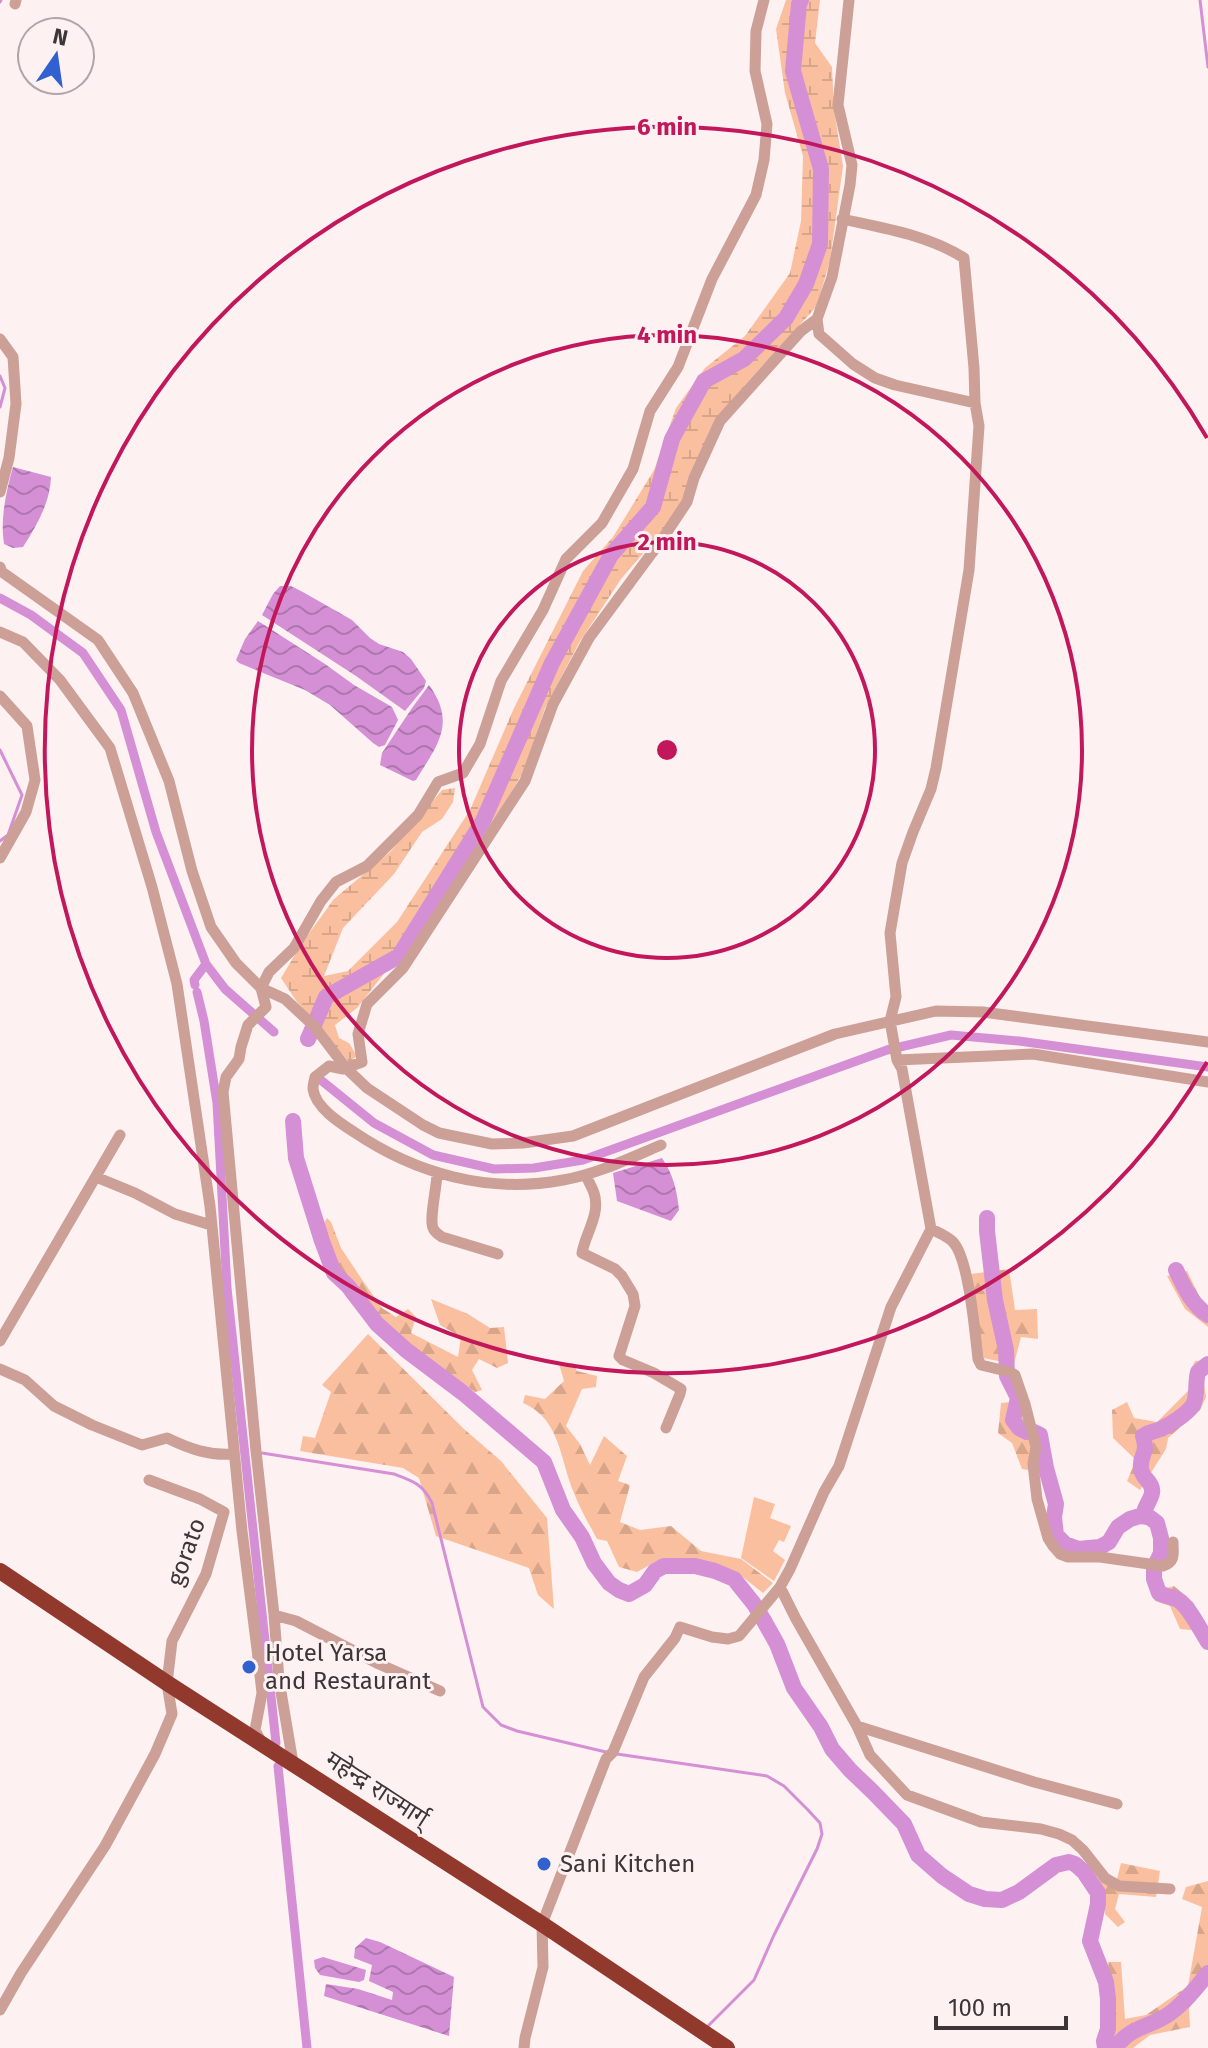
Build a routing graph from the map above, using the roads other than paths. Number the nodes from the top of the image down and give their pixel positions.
1 (764, 0) edge
2 (849, 0) edge
3 (842, 219) junction
4 (817, 319) junction
5 (0, 339) edge
6 (975, 403) junction
7 (0, 492) edge
8 (1, 570) edge
9 (0, 632) edge
10 (0, 696) edge
11 (0, 858) edge
12 (261, 988) junction
13 (890, 1025) junction
14 (1208, 1042) edge
15 (896, 1055) junction
16 (346, 1068) junction
17 (1208, 1082) edge
18 (120, 1135) dead end
19 (661, 1145) dead end
20 (437, 1173) junction
21 (586, 1175) junction
22 (96, 1177) junction
23 (211, 1225) junction
24 (931, 1229) junction
25 (498, 1254) dead end
26 (0, 1341) edge
27 (0, 1369) edge
28 (666, 1428) dead end
29 (234, 1454) junction
30 (149, 1480) dead end
31 (1173, 1542) dead end
32 (0, 1571) edge
33 (780, 1588) junction
34 (274, 1615) junction
35 (167, 1683) junction
36 (440, 1691) dead end
37 (857, 1726) junction
38 (262, 1744) junction
39 (293, 1763) junction
40 (1117, 1804) dead end
41 (1170, 1889) dead end
42 (542, 1924) junction
43 (0, 2010) edge
44 (524, 2048) edge
45 (727, 2048) edge

1 - 12 street
2 - 3 street
3 - 4 street
3 - 6 street
4 - 6 street
4 - 16 street
5 - 7 street
6 - 13 street
8 - 12 street
9 - 23 street
10 - 11 street
12 - 16 street
12 - 34 street
13 - 14 street
13 - 15 street
13 - 16 street
15 - 17 street
15 - 24 street
16 - 20 street
18 - 22 street
19 - 21 street
20 - 21 street
20 - 25 street
21 - 28 street
22 - 23 street
22 - 26 street
23 - 29 street
24 - 31 street
24 - 33 street
27 - 29 street
29 - 38 street
30 - 35 street, gorato
32 - 35 highway, महेन्द्र राज्मार्ग्
33 - 37 street
33 - 42 street
34 - 36 street
34 - 39 street
35 - 38 highway, महेन्द्र राज्मार्ग्
35 - 43 street
37 - 40 street
37 - 41 street
38 - 39 highway, महेन्द्र राज्मार्ग्
39 - 42 highway, महेन्द्र राज्मार्ग्
42 - 44 street
42 - 45 highway, महेन्द्र राज्मार्ग्

